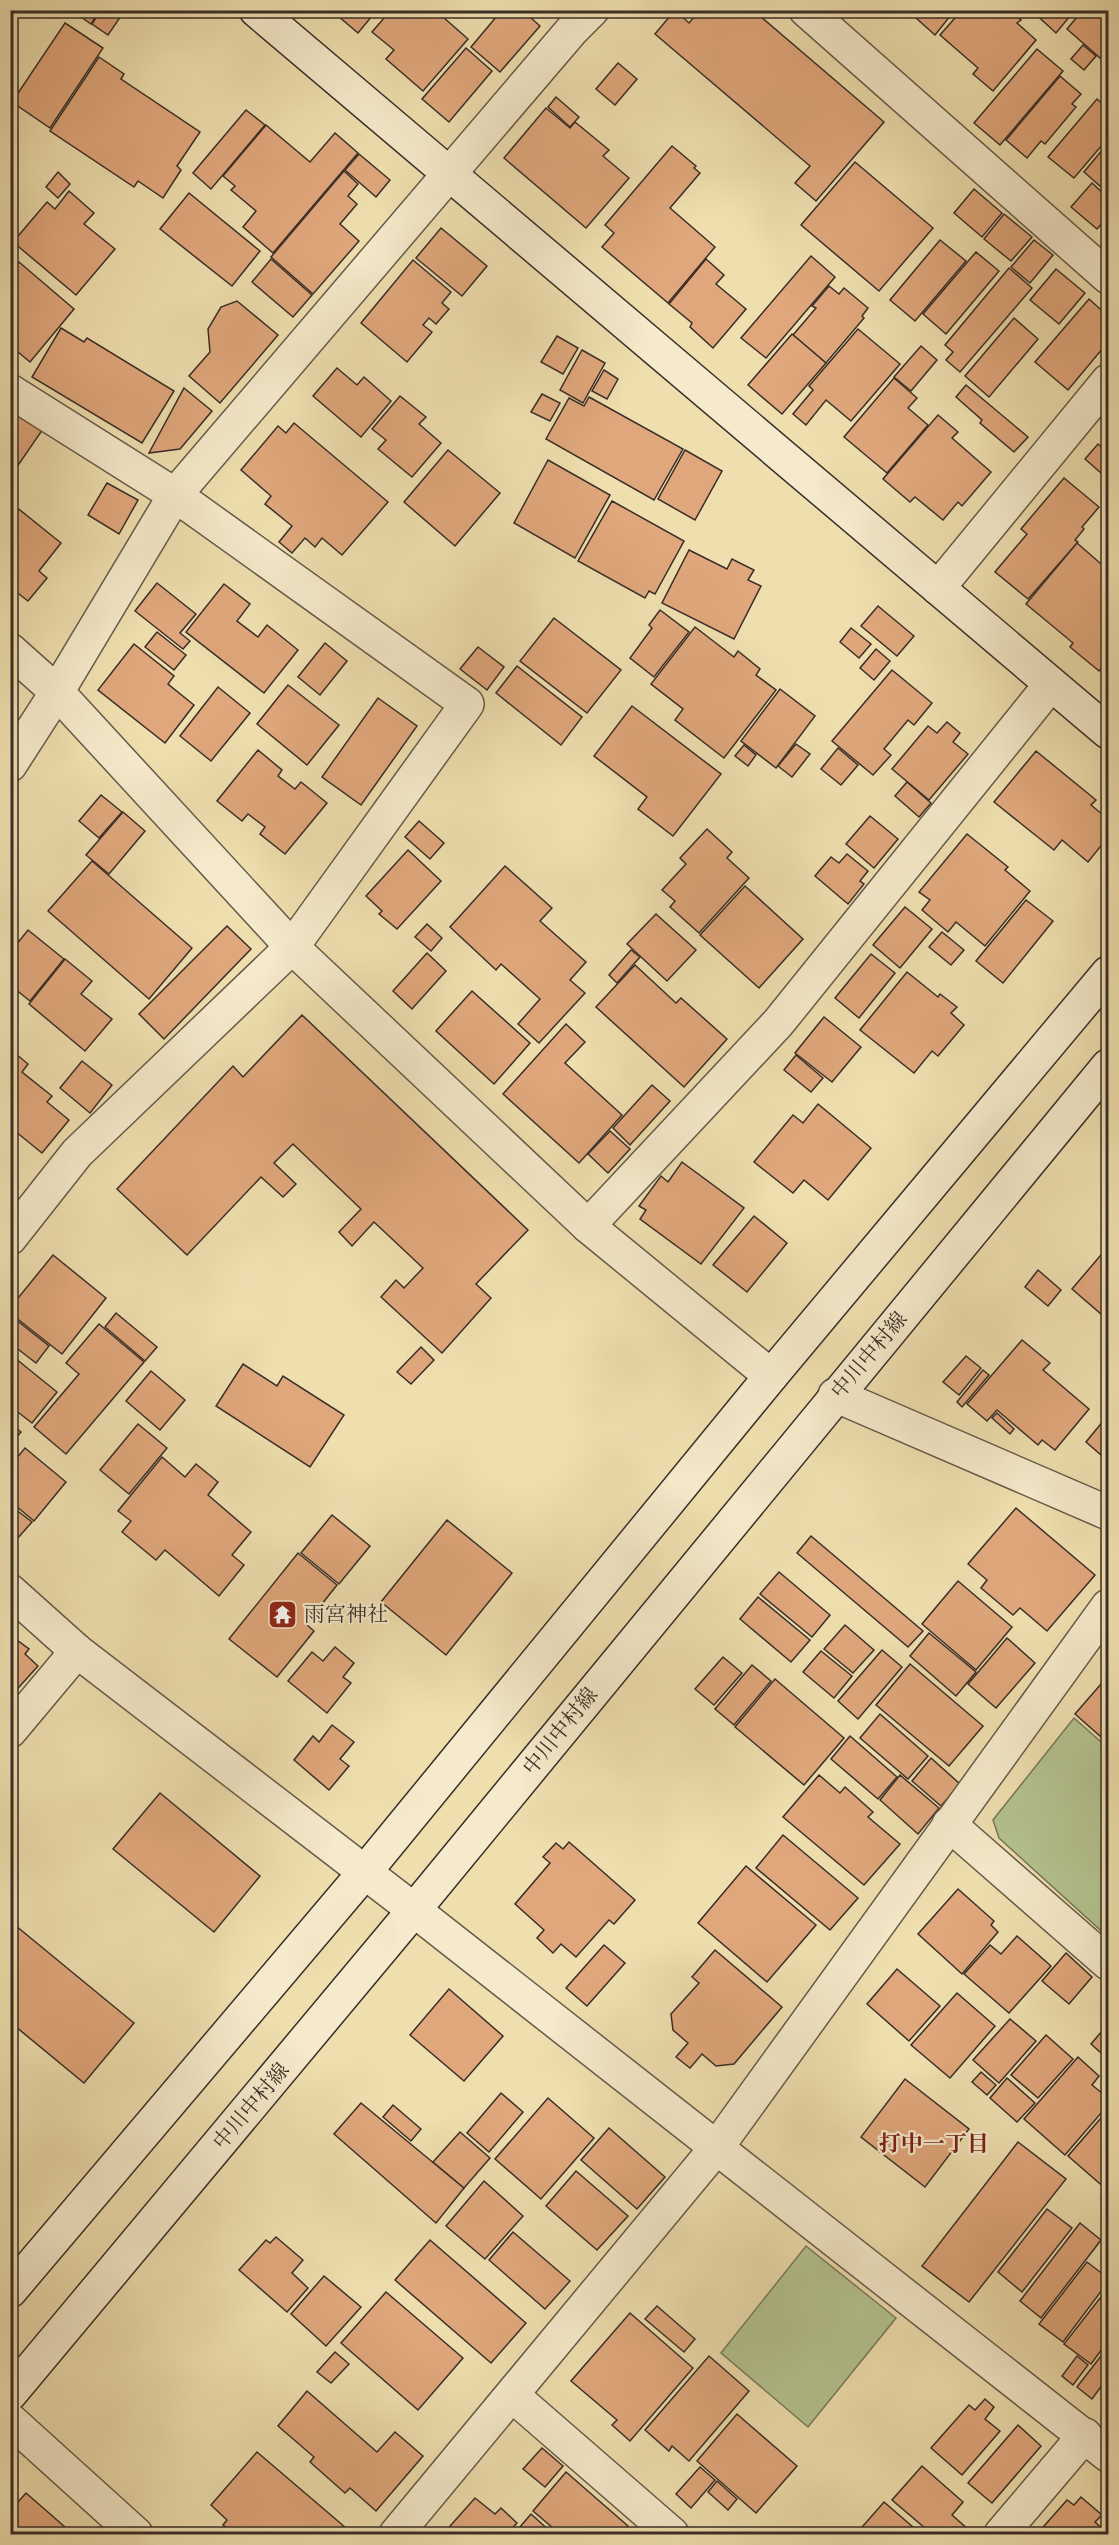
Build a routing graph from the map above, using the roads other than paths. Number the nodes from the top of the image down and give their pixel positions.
1 (256, 10) edge
2 (592, 10) edge
3 (806, 10) edge
4 (449, 174) junction
5 (1108, 277) edge
6 (1108, 381) edge
7 (10, 391) edge
8 (175, 495) junction
9 (938, 588) junction
10 (10, 650) edge
11 (1052, 684) junction
12 (57, 692) junction
13 (1108, 732) edge
14 (10, 765) edge
15 (292, 947) junction
16 (1108, 973) edge
17 (1108, 1066) edge
18 (588, 1227) junction
19 (10, 1238) edge
20 (771, 1376) junction
21 (835, 1395) junction
22 (1108, 1513) edge
23 (10, 1590) edge
24 (1108, 1606) edge
25 (77, 1651) junction
26 (10, 1731) edge
27 (950, 1824) junction
28 (364, 1873) junction
29 (414, 1910) junction
30 (1108, 1963) edge
31 (717, 2147) junction
32 (10, 2291) edge
33 (10, 2394) edge
34 (512, 2395) junction
35 (10, 2420) edge
36 (1097, 2445) edge
37 (136, 2535) edge
38 (396, 2535) edge
39 (672, 2535) edge
40 (1001, 2535) edge

1 - 4 street
2 - 4 street
3 - 5 street
4 - 8 street
4 - 9 street
6 - 9 street
7 - 8 street
8 - 12 street
8 - 15 street
9 - 11 street
10 - 12 street
11 - 13 street
11 - 18 street
12 - 14 street
12 - 15 street
15 - 18 street
15 - 19 street
16 - 20 street
17 - 21 street, 中川中村線
18 - 20 street
20 - 28 street
21 - 22 street
21 - 29 street, 中川中村線
23 - 25 street
24 - 27 street
25 - 26 street
25 - 28 street
27 - 30 street
27 - 31 street
28 - 29 street
28 - 32 street
29 - 31 street
29 - 33 street, 中川中村線
31 - 34 street
31 - 36 street
34 - 38 street
34 - 39 street
35 - 37 street
36 - 40 street

